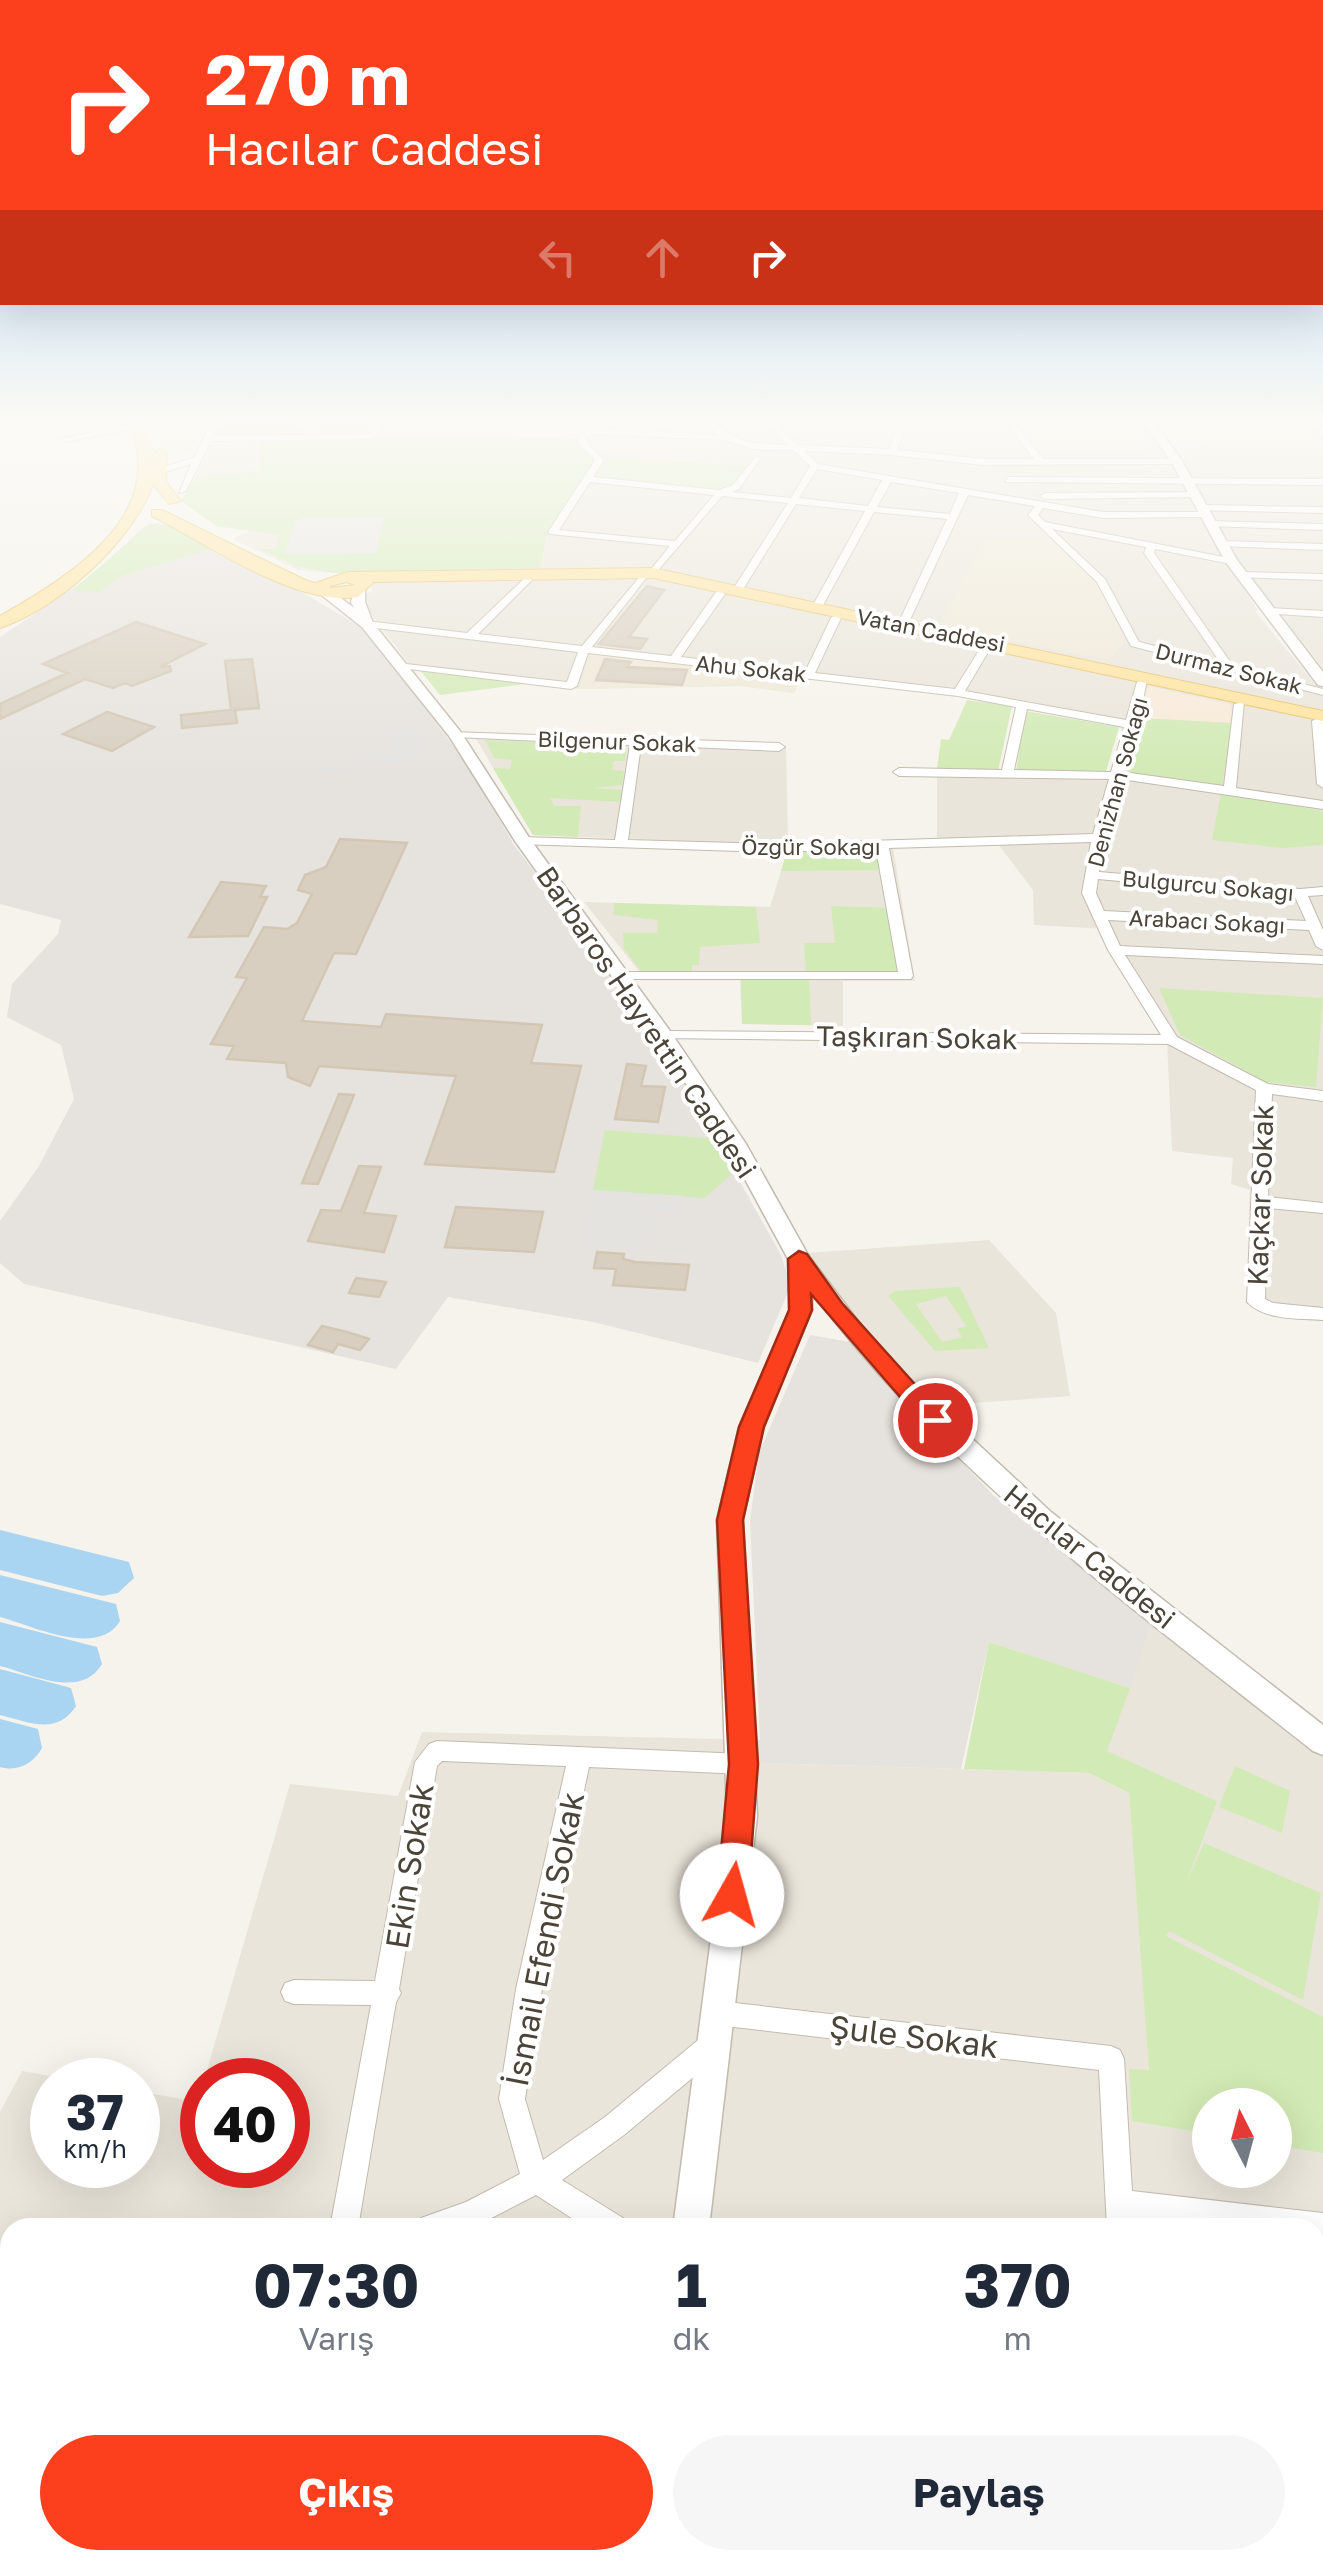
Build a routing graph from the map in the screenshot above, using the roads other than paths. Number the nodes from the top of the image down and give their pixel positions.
1 (119, 536) edge
2 (122, 536) edge
3 (205, 536) edge
4 (231, 536) edge
5 (593, 536) edge
6 (683, 536) edge
7 (768, 536) edge
8 (857, 536) edge
9 (942, 536) edge
10 (1055, 536) edge
11 (1101, 536) edge
12 (1217, 536) edge
13 (676, 544) junction
14 (1222, 544) junction
15 (1152, 546) junction
16 (1323, 547) edge
17 (1231, 561) junction
18 (648, 575) junction
19 (1242, 575) junction
20 (529, 577) junction
21 (1320, 577) edge
22 (355, 584) junction
23 (1323, 589) edge
24 (323, 592) junction
25 (728, 592) junction
26 (817, 607) junction
27 (1268, 611) junction
28 (1323, 614) edge
29 (836, 618) junction
30 (0, 623) edge
31 (368, 624) junction
32 (902, 624) junction
33 (0, 632) edge
34 (470, 636) junction
35 (986, 647) junction
36 (584, 650) junction
37 (674, 660) junction
38 (401, 664) junction
39 (1230, 669) junction
40 (810, 674) junction
41 (1143, 682) junction
42 (1323, 682) edge
43 (1323, 692) edge
44 (958, 693) junction
45 (1022, 704) junction
46 (1240, 704) junction
47 (1321, 720) edge
48 (1132, 725) junction
49 (455, 734) junction
50 (636, 742) junction
51 (779, 748) dead end
52 (899, 772) dead end
53 (1007, 775) junction
54 (1120, 776) junction
55 (1323, 784) edge
56 (1230, 790) junction
57 (1323, 805) edge
58 (1098, 838) junction
59 (523, 841) junction
60 (621, 843) junction
61 (882, 846) junction
62 (1092, 875) junction
63 (1323, 891) edge
64 (1300, 893) junction
65 (1099, 915) junction
66 (1314, 926) junction
67 (1323, 946) edge
68 (1115, 950) junction
69 (1323, 960) edge
70 (622, 976) junction
71 (662, 1035) junction
72 (1171, 1040) junction
73 (1264, 1088) junction
74 (1323, 1096) edge
75 (1262, 1202) junction
76 (1323, 1208) edge
77 (799, 1259) junction
78 (1323, 1314) edge
79 (1323, 1742) edge
80 (580, 1756) junction
81 (743, 1764) junction
82 (294, 1992) dead end
83 (388, 1992) junction
84 (717, 2013) junction
85 (713, 2045) junction
86 (536, 2178) junction
87 (1121, 2215) edge
88 (346, 2218) edge
89 (465, 2218) edge
90 (597, 2218) edge
91 (692, 2218) edge
92 (1168, 2218) edge

1 - 30 main road
2 - 33 main road
3 - 24 main road
4 - 22 main road
5 - 13 street
6 - 13 street
7 - 25 street
8 - 26 street
9 - 32 street
10 - 39 street, Durmaz Sokak
11 - 15 street
12 - 14 street
13 - 18 street
14 - 16 street
14 - 17 street
15 - 17 street
15 - 39 street
17 - 19 street
18 - 20 main road, Vatan Caddesi
18 - 22 main road, Vatan Caddesi
18 - 25 main road, Vatan Caddesi
18 - 36 street
19 - 21 street
19 - 27 street
20 - 22 main road, Vatan Caddesi
20 - 34 street
21 - 23 street
22 - 24 main road
22 - 24 main road
22 - 31 street
24 - 31 street
25 - 26 main road, Vatan Caddesi
25 - 29 main road, Vatan Caddesi
25 - 37 street
26 - 32 main road, Vatan Caddesi
27 - 28 street
27 - 42 street
29 - 35 main road, Vatan Caddesi
29 - 40 street
31 - 34 street, Ahu Sokak
31 - 38 street, Barbaros Hayrettin Caddesi
32 - 47 main road, Vatan Caddesi
34 - 36 street, Ahu Sokak
35 - 41 main road, Vatan Caddesi
35 - 44 street
36 - 37 street, Ahu Sokak
36 - 38 street
37 - 40 street, Ahu Sokak
38 - 49 street, Barbaros Hayrettin Caddesi
39 - 43 street, Durmaz Sokak
40 - 44 street, Ahu Sokak
41 - 46 main road, Vatan Caddesi
41 - 48 street, Denizhan Sokağı
44 - 45 street, Ahu Sokak
45 - 48 street, Ahu Sokak
45 - 53 street
46 - 47 main road, Vatan Caddesi
46 - 56 street
47 - 55 street
48 - 54 street, Denizhan Sokağı
49 - 50 street, Bilgenur Sokak
49 - 59 street, Barbaros Hayrettin Caddesi
50 - 51 street, Bilgenur Sokak
50 - 60 street
52 - 53 street
53 - 54 street
54 - 56 street
54 - 58 street, Denizhan Sokağı
56 - 57 street
58 - 61 street, Özgür Sokağı
58 - 62 street, Denizhan Sokağı
59 - 60 street, Özgür Sokağı
59 - 70 street, Barbaros Hayrettin Caddesi
60 - 61 street, Özgür Sokağı
61 - 70 street
62 - 64 street, Bulgurcu Sokağı
62 - 65 street, Denizhan Sokağı
63 - 64 street, Bulgurcu Sokağı
64 - 66 street
65 - 66 street, Arabacı Sokağı
65 - 68 street, Denizhan Sokağı
66 - 67 street
68 - 69 street
68 - 72 street, Denizhan Sokağı
70 - 71 street, Barbaros Hayrettin Caddesi
71 - 72 street, Taşkıran Sokak
71 - 77 street, Barbaros Hayrettin Caddesi
72 - 73 street
73 - 74 street
73 - 75 street, Kaçkar Sokak
75 - 76 street
75 - 78 street, Kaçkar Sokak
77 - 79 street, Hacılar Caddesi
77 - 81 street, Barbaros Hayrettin Caddesi
80 - 81 street, Ekin Sokak
80 - 83 street, Ekin Sokak
80 - 86 street, İsmail Efendi Sokak
81 - 84 street, Barbaros Hayrettin Caddesi
82 - 83 street
83 - 88 street, Ekin Sokak
84 - 85 street, Barbaros Hayrettin Caddesi
84 - 87 street, Şule Sokak
85 - 86 street
85 - 91 street, Barbaros Hayrettin Caddesi
86 - 89 street
86 - 90 street
87 - 92 street

